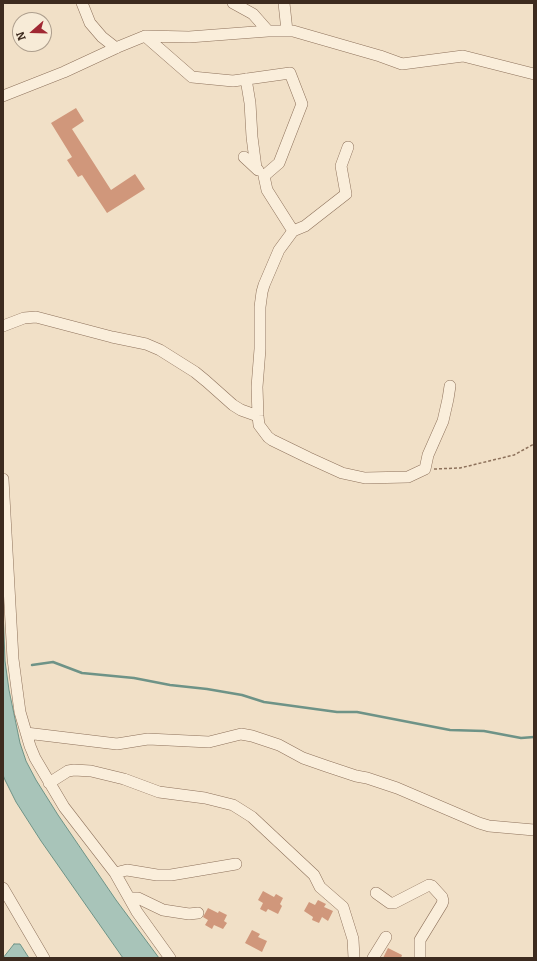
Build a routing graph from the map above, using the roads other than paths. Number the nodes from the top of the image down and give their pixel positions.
1 (82, 3) edge
2 (234, 3) edge
3 (284, 3) edge
4 (268, 31) junction
5 (287, 31) junction
6 (145, 36) junction
7 (116, 48) junction
8 (534, 74) edge
9 (246, 79) junction
10 (3, 96) edge
11 (348, 146) dead end
12 (244, 157) dead end
13 (260, 172) junction
14 (292, 231) junction
15 (3, 326) edge
16 (450, 386) dead end
17 (258, 416) junction
18 (3, 479) edge
19 (26, 733) junction
20 (49, 783) junction
21 (534, 830) edge
22 (236, 864) dead end
23 (115, 873) junction
24 (3, 888) edge
25 (376, 893) dead end
26 (128, 898) junction
27 (198, 913) dead end
28 (386, 937) dead end
29 (44, 958) edge
30 (170, 958) edge
31 (354, 958) edge
32 (373, 958) edge
33 (420, 958) edge

1 - 7 street
2 - 4 street
3 - 5 street
4 - 5 street
4 - 6 street
5 - 8 street
6 - 7 street
6 - 9 street
7 - 10 street
9 - 13 street
9 - 13 street
11 - 14 street
12 - 13 street
13 - 14 street
14 - 17 street
15 - 17 street
16 - 17 street
18 - 19 street
19 - 20 street
19 - 21 street
20 - 23 street
20 - 31 street
22 - 23 street
23 - 26 street
24 - 29 street
25 - 33 street
26 - 27 street
26 - 30 street
28 - 32 street

